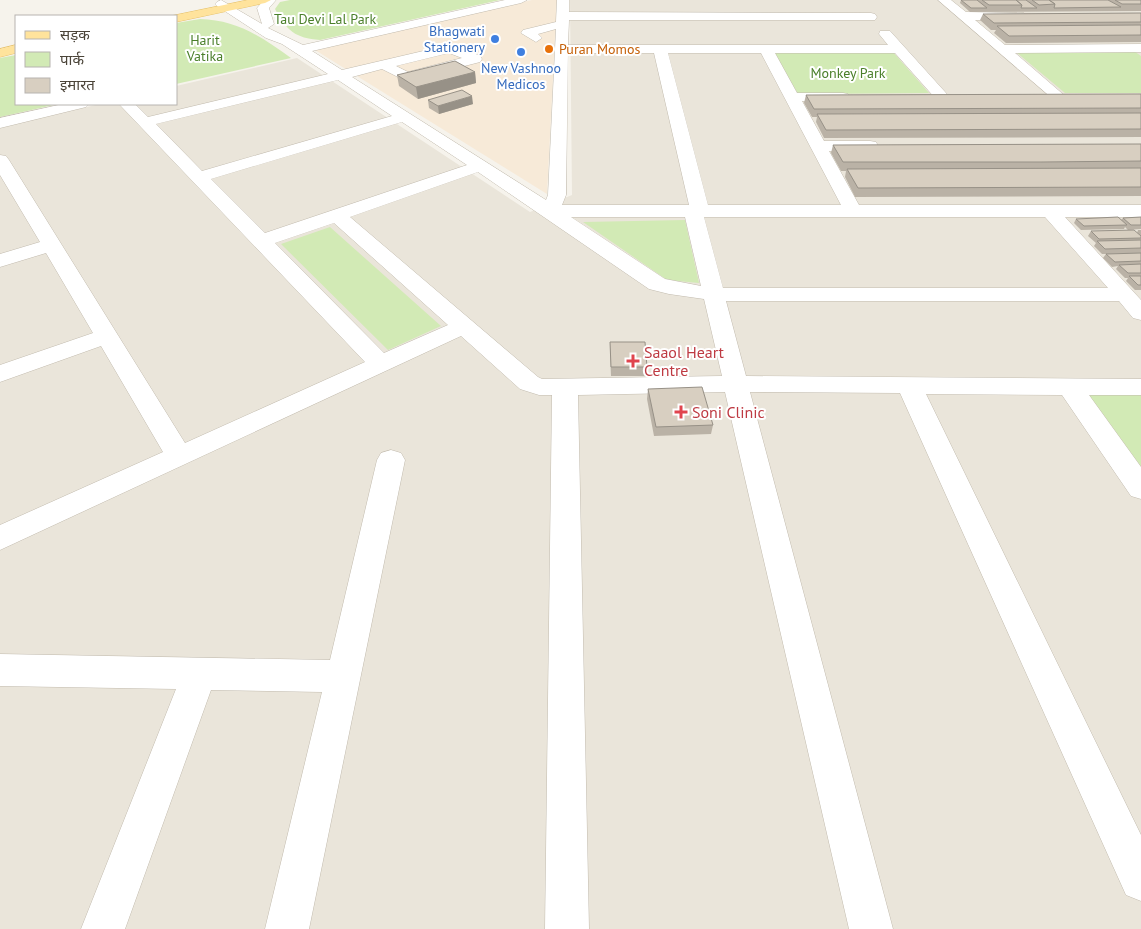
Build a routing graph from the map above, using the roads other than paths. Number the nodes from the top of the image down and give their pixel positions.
1 (265, 0) edge
2 (270, 0) edge
3 (521, 0) edge
4 (563, 0) edge
5 (944, 0) edge
6 (232, 3) edge
7 (862, 6) dead end
8 (197, 13) junction
9 (176, 15) edge
10 (178, 15) edge
11 (964, 16) junction
12 (1033, 16) edge
13 (871, 17) junction
14 (436, 19) junction
15 (562, 20) junction
16 (262, 25) junction
17 (454, 28) dead end
18 (536, 38) dead end
19 (15, 44) edge
20 (293, 46) junction
21 (0, 47) edge
22 (561, 49) junction
23 (660, 49) junction
24 (766, 49) junction
25 (897, 49) junction
26 (1003, 49) junction
27 (1140, 49) edge
28 (15, 50) edge
29 (0, 53) edge
30 (383, 64) junction
31 (336, 74) junction
32 (921, 96) edge
33 (941, 96) junction
34 (960, 96) edge
35 (1038, 96) edge
36 (1058, 96) junction
37 (1076, 96) edge
38 (792, 97) junction
39 (861, 97) edge
40 (77, 105) edge
41 (128, 105) edge
42 (404, 117) junction
43 (146, 122) junction
44 (0, 123) edge
45 (818, 146) junction
46 (887, 146) edge
47 (480, 166) junction
48 (4, 173) edge
49 (200, 178) junction
50 (550, 211) junction
51 (697, 211) junction
52 (853, 211) junction
53 (1050, 211) junction
54 (1141, 211) edge
55 (336, 215) junction
56 (262, 241) junction
57 (51, 245) junction
58 (0, 261) edge
59 (714, 294) junction
60 (1125, 295) junction
61 (1141, 313) edge
62 (465, 326) junction
63 (106, 336) junction
64 (381, 364) junction
65 (0, 374) edge
66 (736, 384) junction
67 (909, 385) junction
68 (565, 386) junction
69 (1070, 387) junction
70 (1141, 387) edge
71 (179, 456) junction
72 (391, 460) dead end
73 (1141, 488) edge
74 (0, 538) edge
75 (0, 670) edge
76 (199, 674) junction
77 (343, 676) junction
78 (1141, 880) edge
79 (103, 929) edge
80 (287, 929) edge
81 (567, 929) edge
82 (871, 929) edge

1 - 6 main road
2 - 16 street
3 - 14 street
4 - 15 street
5 - 11 street
6 - 8 main road
6 - 9 main road
6 - 16 street
7 - 13 street
8 - 10 main road
8 - 16 street
11 - 12 street
11 - 26 street
13 - 15 street
13 - 25 street
14 - 17 street
14 - 20 street
15 - 18 street
15 - 22 street
16 - 20 street
19 - 21 main road
20 - 31 street
22 - 23 street
22 - 50 street
23 - 24 street
23 - 51 street
24 - 25 street
24 - 38 street
25 - 33 street
26 - 27 street
26 - 36 street
28 - 29 main road
30 - 30 street
30 - 31 street
31 - 42 street
31 - 43 street
32 - 33 street
33 - 34 street
35 - 36 street
36 - 37 street
38 - 39 street
38 - 45 street
40 - 44 street
41 - 43 street
42 - 47 street
42 - 49 street
43 - 49 street
45 - 46 street
45 - 52 street
47 - 50 street
47 - 55 street
48 - 57 street
49 - 56 street
50 - 51 street
50 - 59 street
51 - 52 street
51 - 59 street
52 - 53 street
53 - 54 street
53 - 60 street
55 - 56 street
55 - 62 street
56 - 64 street
57 - 58 street
57 - 63 street
59 - 60 street
59 - 66 street
60 - 61 street
62 - 64 street
62 - 68 street
63 - 65 street
63 - 71 street
64 - 71 street
66 - 67 street
66 - 68 street
66 - 82 street
67 - 69 street
67 - 78 street
68 - 81 street
69 - 70 street
69 - 73 street
71 - 74 street
72 - 77 street
75 - 76 street
76 - 77 street
76 - 79 street
77 - 80 street

